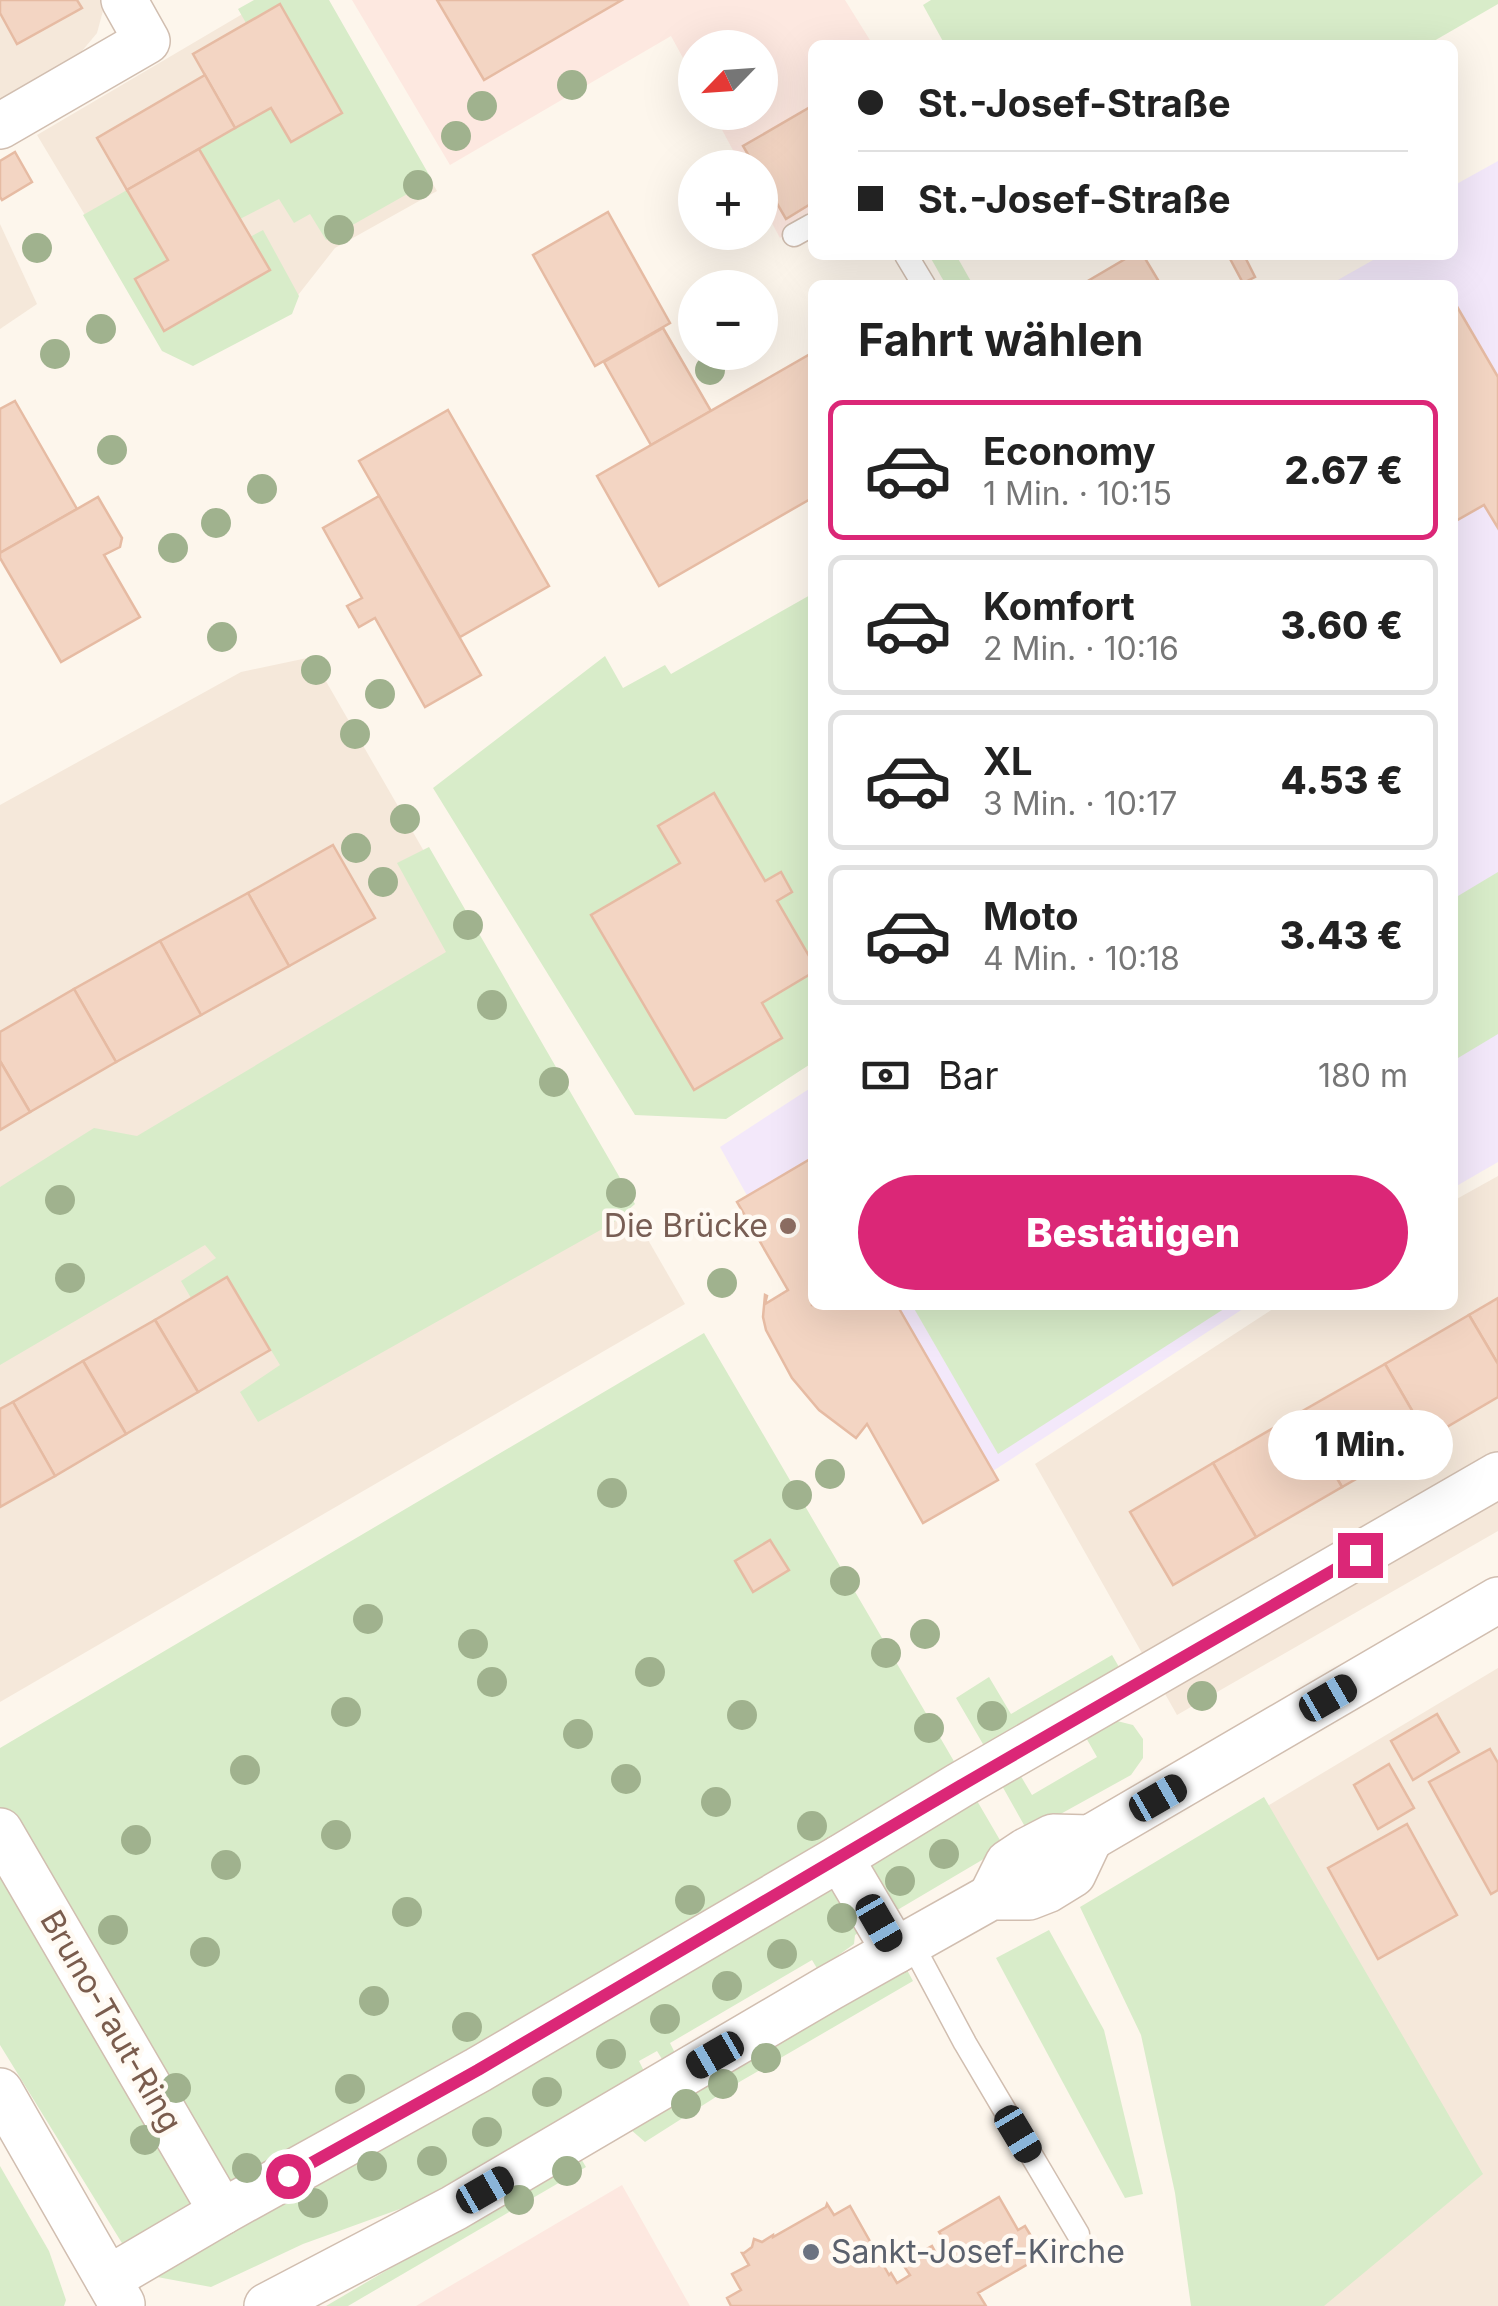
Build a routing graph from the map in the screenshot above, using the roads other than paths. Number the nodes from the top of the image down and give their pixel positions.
1 (124, 0) edge
2 (8, 122) edge
3 (1498, 1475) edge
4 (1498, 1600) edge
5 (0, 1831) edge
6 (840, 1858) junction
7 (903, 1946) junction
8 (0, 2091) edge
9 (222, 2212) junction
10 (1078, 2234) dead end
11 (115, 2292) edge
12 (267, 2306) edge

1 - 2 street
3 - 6 street
4 - 7 street
5 - 9 street, Bruno-Taut-Ring
6 - 7 street
6 - 9 street
7 - 10 lane
7 - 12 street
8 - 11 street
9 - 11 street

